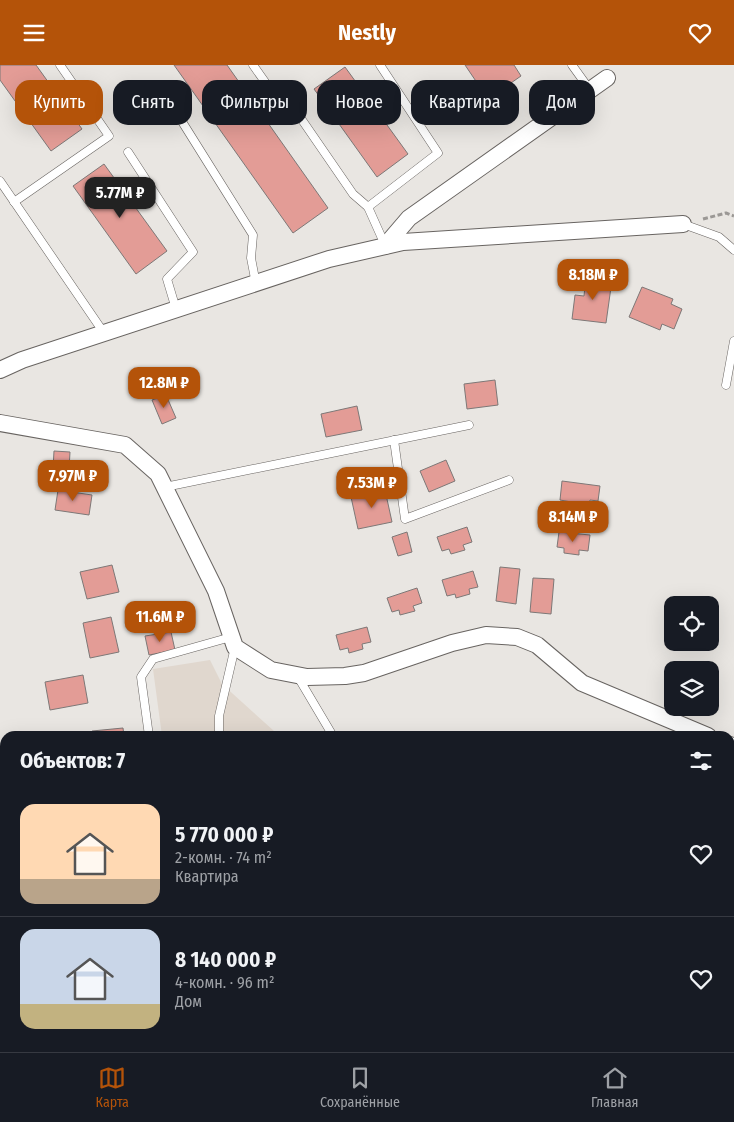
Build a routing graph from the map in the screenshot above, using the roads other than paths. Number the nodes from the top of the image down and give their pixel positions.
1 (60, 65) edge
2 (253, 65) edge
3 (380, 65) edge
4 (572, 65) edge
5 (607, 78) dead end
6 (583, 80) edge
7 (595, 86) edge
8 (184, 125) edge
9 (540, 125) edge
10 (128, 152) dead end
11 (0, 181) edge
12 (14, 202) junction
13 (368, 207) junction
14 (683, 224) joint
15 (385, 246) junction
16 (734, 250) edge
17 (256, 284) junction
18 (176, 309) junction
19 (104, 333) junction
20 (734, 341) edge
21 (0, 370) edge
22 (726, 385) dead end
23 (0, 423) edge
24 (469, 425) dead end
25 (394, 440) junction
26 (509, 480) dead end
27 (165, 487) junction
28 (233, 642) junction
29 (297, 675) junction
30 (148, 731) edge
31 (220, 731) edge
32 (329, 731) edge
33 (696, 731) edge

1 - 12 lane
2 - 13 lane
3 - 13 lane
4 - 6 lane
5 - 7 street
8 - 17 lane
9 - 15 street
10 - 18 lane
11 - 12 lane
12 - 19 lane
13 - 15 lane
14 - 15 street
14 - 16 lane
15 - 17 street
17 - 18 street
18 - 19 street
19 - 21 street
20 - 22 lane
23 - 27 street
24 - 25 lane
25 - 26 lane
25 - 27 lane
27 - 28 street
28 - 29 street
28 - 30 lane
28 - 31 lane
29 - 32 lane
29 - 33 street

